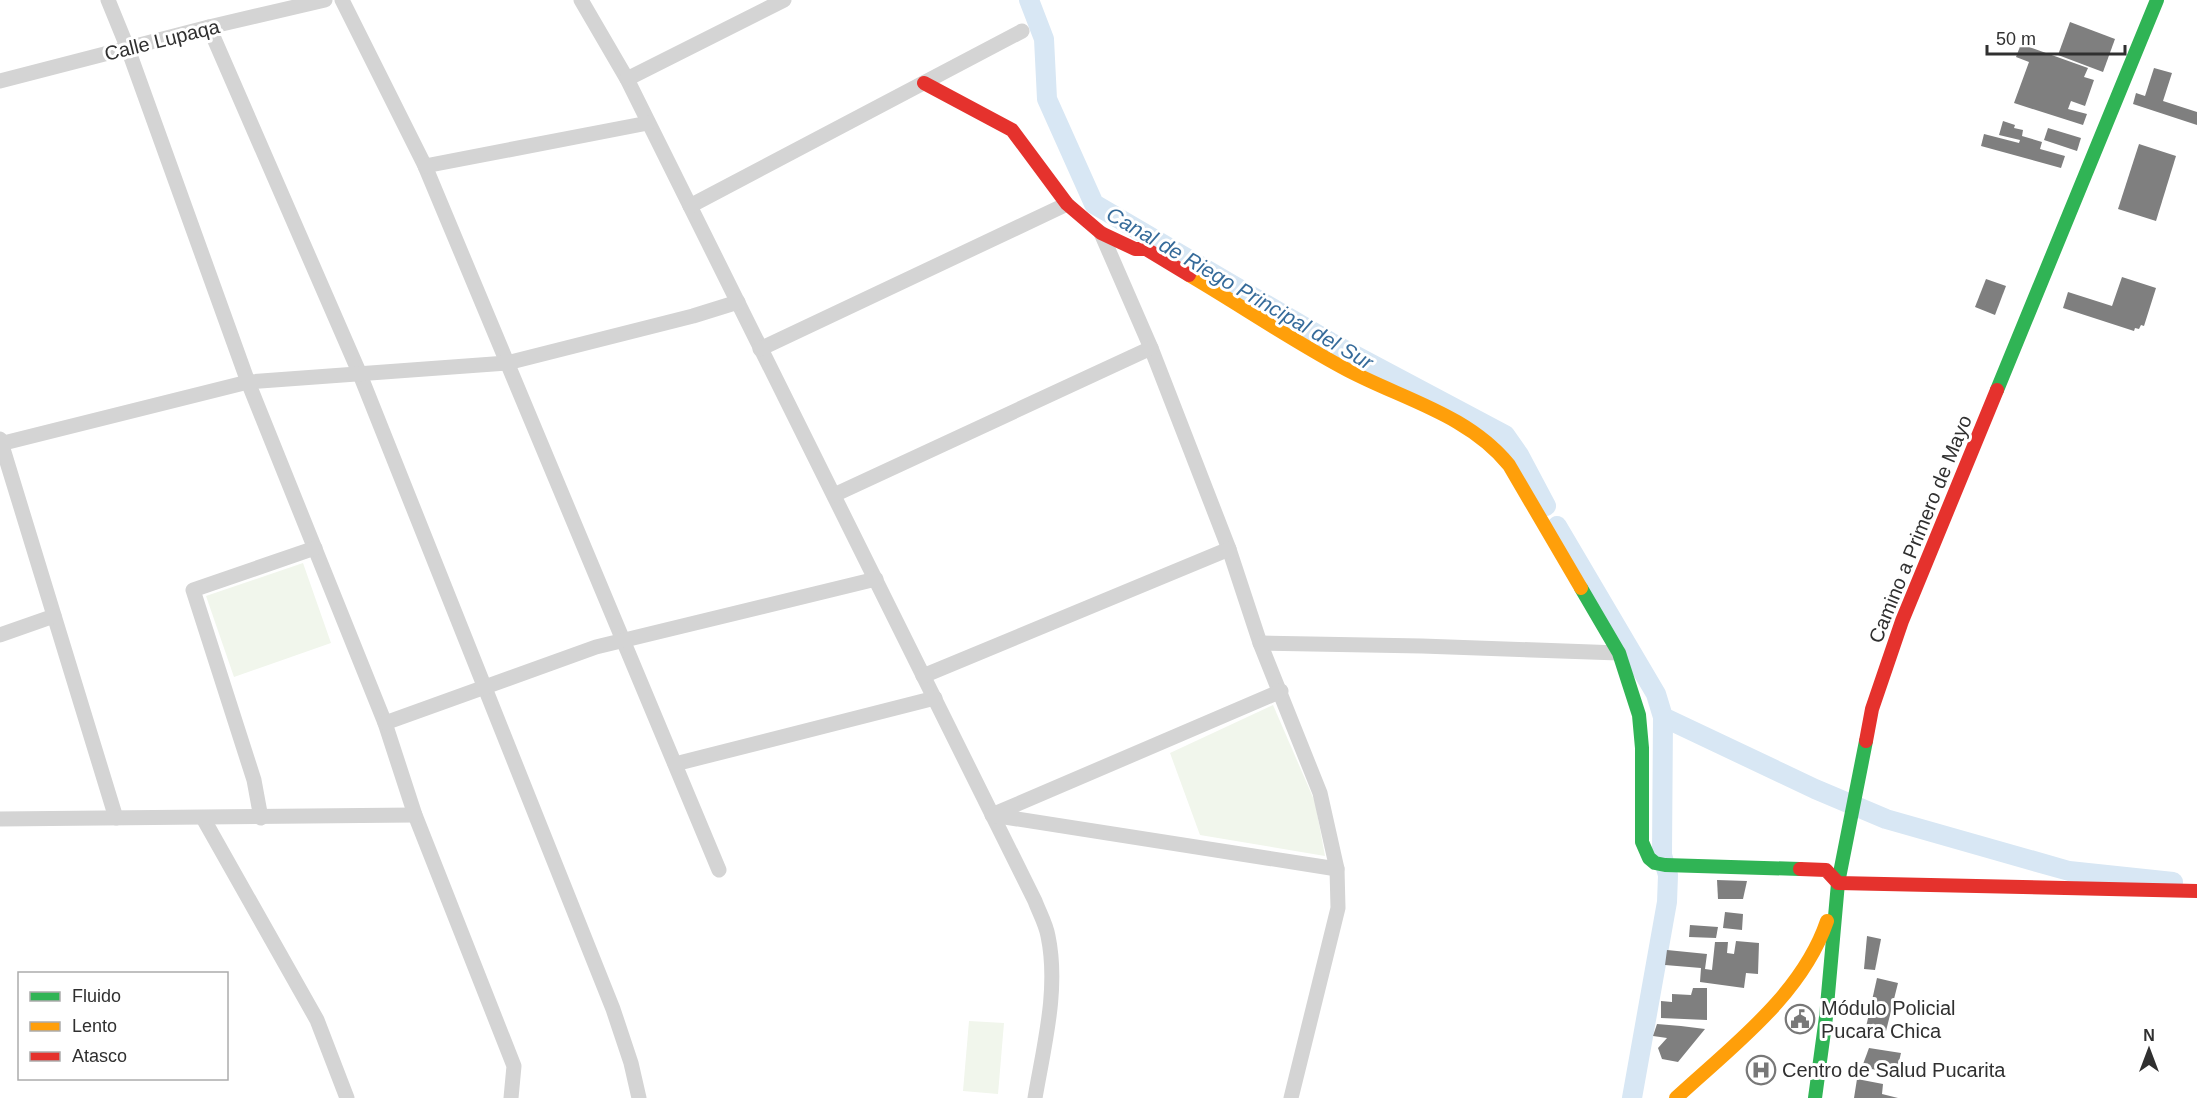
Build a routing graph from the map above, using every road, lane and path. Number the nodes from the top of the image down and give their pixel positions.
1 (108, 0) edge
2 (325, 0) edge
3 (342, 0) edge
4 (581, 0) edge
5 (784, 0) edge
6 (2157, 0) edge
7 (209, 27) junction
8 (1022, 31) dead end
9 (128, 49) junction
10 (627, 79) junction
11 (0, 81) edge
12 (924, 83) junction
13 (648, 123) junction
14 (425, 166) junction
15 (1067, 204) junction
16 (690, 206) junction
17 (1101, 233) junction
18 (738, 302) junction
19 (1150, 348) junction
20 (760, 349) junction
21 (507, 363) junction
22 (359, 372) junction
23 (248, 382) junction
24 (0, 442) edge
25 (834, 495) junction
26 (315, 548) junction
27 (1229, 549) junction
28 (876, 579) junction
29 (54, 616) junction
30 (0, 635) edge
31 (623, 641) junction
32 (1260, 643) junction
33 (1619, 653) junction
34 (923, 676) junction
35 (484, 686) junction
36 (1281, 691) junction
37 (934, 698) junction
38 (385, 723) junction
39 (675, 764) junction
40 (992, 814) junction
41 (416, 815) junction
42 (116, 818) junction
43 (203, 818) junction
44 (261, 818) junction
45 (0, 819) edge
46 (1337, 869) junction
47 (719, 870) dead end
48 (1838, 883) junction
49 (2197, 891) edge
50 (347, 1098) edge
51 (511, 1098) edge
52 (639, 1098) edge
53 (1035, 1098) edge
54 (1291, 1098) edge
55 (1676, 1098) edge
56 (1815, 1098) edge

1 - 9 street
2 - 7 street, Calle Lupaqa
3 - 14 street
4 - 10 street
5 - 10 street
6 - 48 street, Camino a Primero de Mayo
7 - 9 street, Calle Lupaqa
7 - 22 street
8 - 12 street
9 - 11 street, Calle Lupaqa
9 - 23 street
10 - 13 street
12 - 15 street
12 - 16 street
13 - 14 street
13 - 16 street
14 - 21 street
15 - 17 street
15 - 20 street
16 - 18 street
17 - 19 street
17 - 33 street
18 - 20 street
18 - 21 street
19 - 25 street
19 - 27 street
20 - 25 street
21 - 22 street
21 - 31 street
22 - 23 street
22 - 35 street
23 - 24 street
23 - 26 street
24 - 29 street
25 - 28 street
26 - 38 street
26 - 44 street
27 - 32 street
27 - 34 street
28 - 31 street
28 - 34 street
29 - 30 street
29 - 42 street
31 - 35 street
31 - 39 street
32 - 33 street
32 - 36 street
33 - 48 street
34 - 37 street
35 - 38 street
35 - 52 street
36 - 40 street
36 - 46 street
37 - 39 street
37 - 40 street
38 - 41 street
39 - 47 street
40 - 46 street
40 - 53 street
41 - 44 street
41 - 51 street
42 - 43 street
42 - 45 street
43 - 44 street
43 - 50 street
46 - 54 street
48 - 49 street
48 - 55 street
48 - 56 street, Camino a Primero de Mayo

